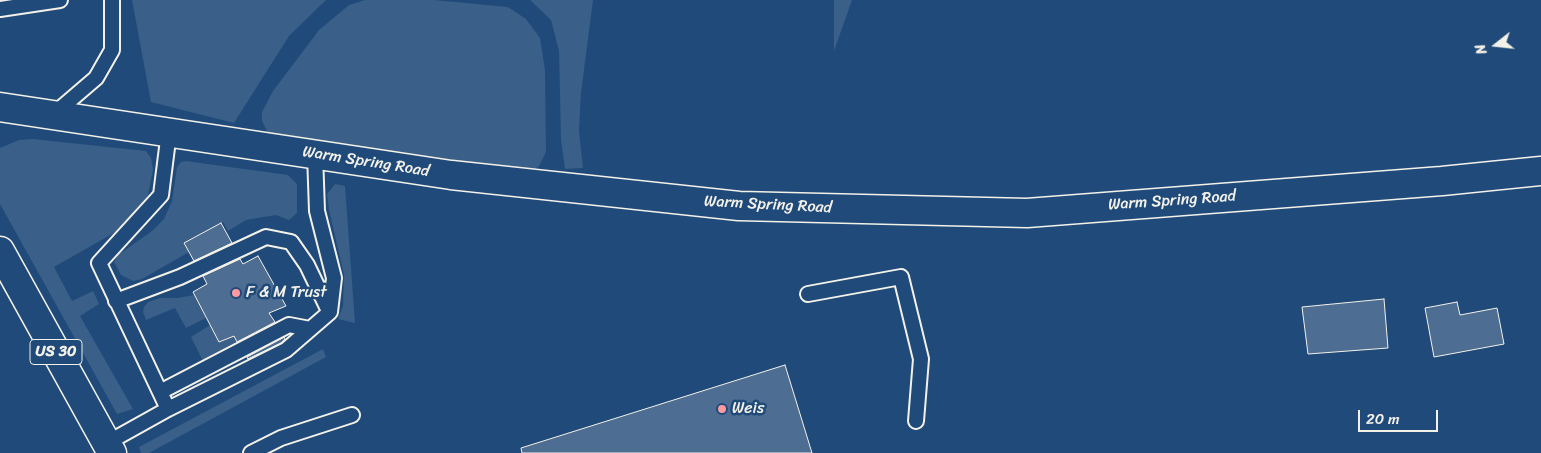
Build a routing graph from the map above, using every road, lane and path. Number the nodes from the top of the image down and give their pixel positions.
1 (60, 0) edge
2 (112, 0) edge
3 (0, 9) edge
4 (0, 107) edge
5 (53, 115) junction
6 (169, 132) junction
7 (315, 154) junction
8 (1541, 171) edge
9 (0, 251) edge
10 (808, 294) dead end
11 (116, 300) junction
12 (330, 312) junction
13 (310, 329) junction
14 (160, 392) junction
15 (168, 409) junction
16 (352, 415) dead end
17 (916, 421) dead end
18 (109, 448) edge
19 (251, 453) edge

1 - 3 lane
2 - 5 lane
4 - 5 main road, Warm Spring Road
5 - 6 main road, Warm Spring Road
6 - 7 main road, Warm Spring Road
6 - 11 lane
7 - 8 main road, Warm Spring Road
7 - 12 lane
9 - 18 main road, US 30
10 - 17 lane
11 - 12 lane
11 - 14 lane
12 - 13 lane
13 - 14 lane
13 - 15 lane
14 - 15 lane
15 - 18 lane
16 - 19 lane

